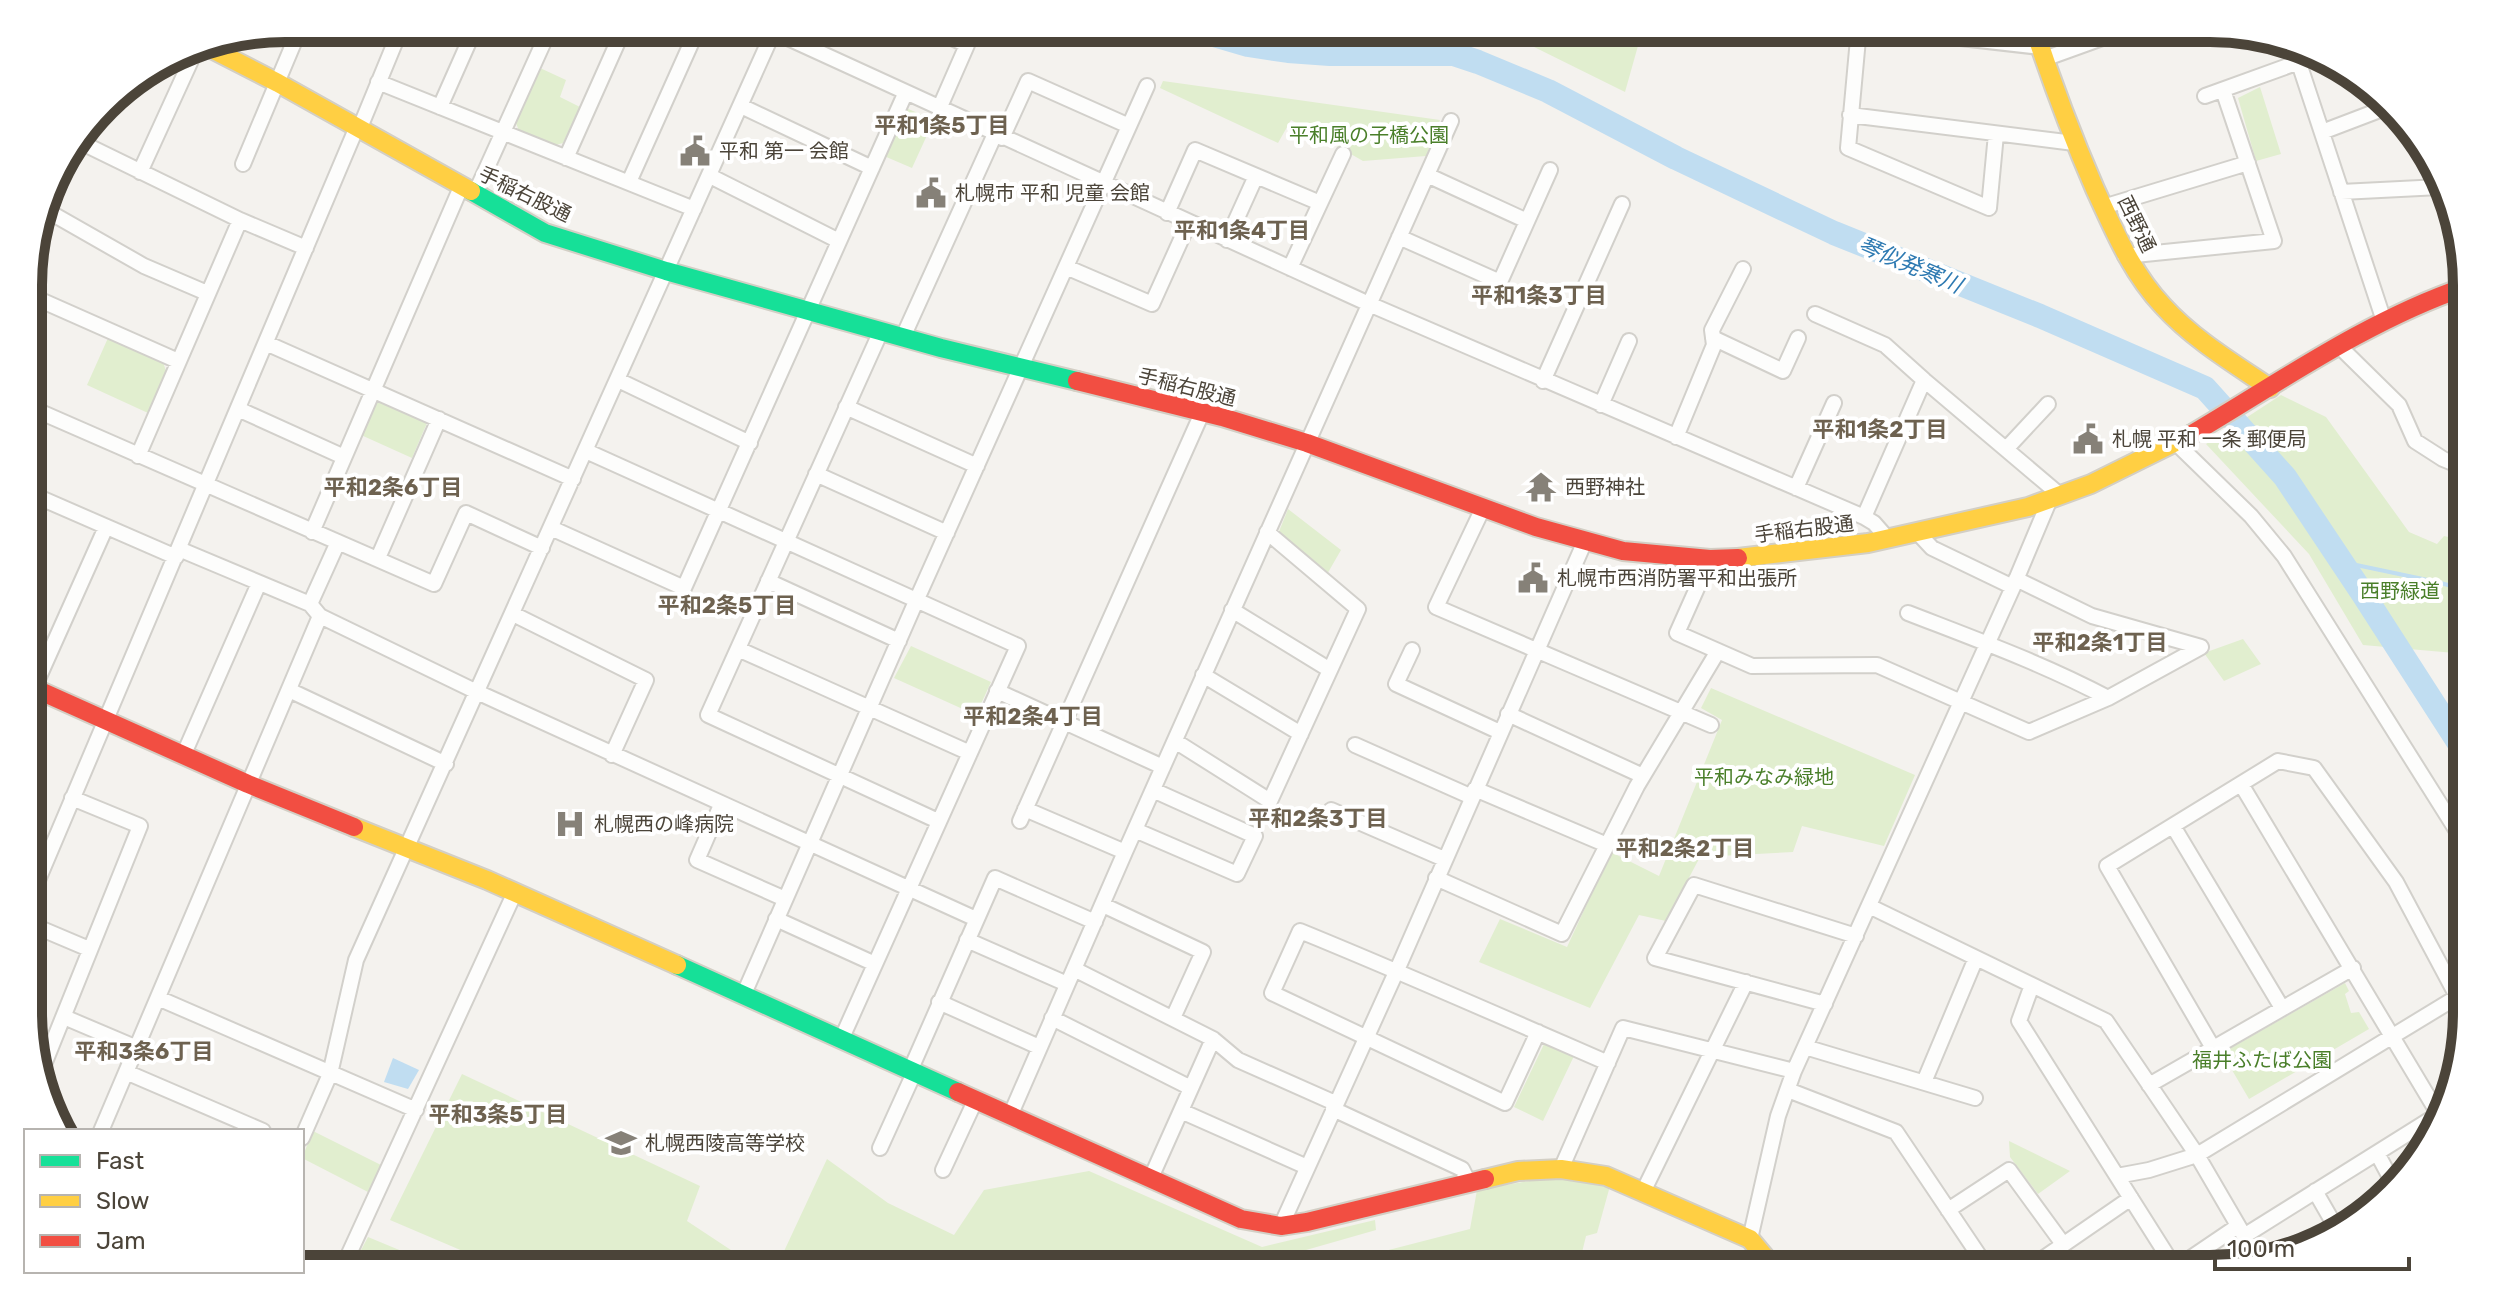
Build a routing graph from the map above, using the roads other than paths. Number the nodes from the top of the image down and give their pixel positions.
1 (1858, 42) edge
2 (1968, 42) edge
3 (2039, 42) edge
4 (2080, 42) edge
5 (294, 43) edge
6 (395, 43) edge
7 (468, 43) edge
8 (543, 43) edge
9 (617, 43) edge
10 (691, 43) edge
11 (766, 43) edge
12 (799, 43) edge
13 (962, 43) edge
14 (215, 52) edge
15 (2042, 53) junction
16 (2293, 57) edge
17 (2298, 59) edge
18 (193, 60) edge
19 (378, 82) junction
20 (278, 83) junction
21 (1147, 86) dead end
22 (2223, 90) junction
23 (905, 94) junction
24 (2205, 96) dead end
25 (741, 106) junction
26 (440, 107) junction
27 (939, 109) junction
28 (2378, 110) edge
29 (1850, 115) junction
30 (1451, 121) dead end
31 (1129, 126) junction
32 (358, 130) junction
33 (503, 132) junction
34 (2322, 132) junction
35 (1996, 134) junction
36 (999, 136) junction
37 (2074, 143) junction
38 (87, 145) edge
39 (1343, 154) dead end
40 (566, 158) junction
41 (2248, 163) junction
42 (243, 164) dead end
43 (872, 168) junction
44 (1550, 170) dead end
45 (140, 172) junction
46 (1427, 175) junction
47 (710, 176) junction
48 (1256, 176) junction
49 (629, 182) junction
50 (1103, 183) junction
51 (2432, 187) edge
52 (468, 191) junction
53 (2341, 192) junction
54 (1320, 203) junction
55 (1622, 204) dead end
56 (2103, 207) junction
57 (694, 209) junction
58 (1167, 213) junction
59 (53, 214) edge
60 (240, 220) junction
61 (1527, 221) junction
62 (1189, 222) junction
63 (1399, 237) junction
64 (1227, 240) junction
65 (839, 241) junction
66 (306, 248) junction
67 (2125, 256) junction
68 (1066, 267) junction
69 (1290, 268) junction
70 (1743, 269) dead end
71 (666, 271) junction
72 (2453, 291) edge
73 (207, 293) junction
74 (43, 301) edge
75 (1369, 304) junction
76 (807, 310) junction
77 (1815, 314) dead end
78 (2384, 321) junction
79 (881, 331) junction
80 (903, 337) junction
81 (1713, 338) junction
82 (1798, 338) dead end
83 (1629, 341) dead end
84 (266, 343) junction
85 (2340, 347) junction
86 (178, 361) junction
87 (1022, 368) junction
88 (618, 380) junction
89 (1924, 380) junction
90 (1543, 381) junction
91 (2270, 388) junction
92 (372, 390) junction
93 (1834, 403) dead end
94 (2048, 404) dead end
95 (1601, 405) junction
96 (846, 407) junction
97 (238, 409) junction
98 (43, 413) edge
99 (1202, 413) junction
100 (439, 419) junction
101 (1676, 437) junction
102 (2183, 439) junction
103 (750, 443) junction
104 (1307, 443) junction
105 (2007, 448) junction
106 (586, 451) junction
107 (138, 456) junction
108 (344, 457) junction
109 (2453, 463) edge
110 (977, 466) junction
111 (816, 474) junction
112 (573, 479) junction
113 (206, 485) junction
114 (1796, 488) junction
115 (2055, 497) junction
116 (43, 498) edge
117 (1483, 508) junction
118 (720, 511) junction
119 (1864, 517) junction
120 (106, 527) junction
121 (551, 528) junction
122 (312, 532) junction
123 (1267, 532) junction
124 (1917, 532) junction
125 (947, 533) junction
126 (786, 539) junction
127 (1888, 539) junction
128 (1585, 541) junction
129 (338, 542) junction
130 (542, 548) junction
131 (177, 553) junction
132 (378, 558) junction
133 (1710, 559) junction
134 (768, 581) junction
135 (259, 583) junction
136 (2014, 583) junction
137 (917, 599) junction
138 (315, 610) junction
139 (1232, 610) junction
140 (1908, 613) dead end
141 (513, 614) junction
142 (899, 641) junction
143 (1987, 643) junction
144 (738, 649) junction
145 (1537, 649) junction
146 (1412, 650) dead end
147 (1718, 651) junction
148 (42, 664) edge
149 (1330, 670) junction
150 (1203, 675) junction
151 (289, 690) junction
152 (997, 691) junction
153 (42, 692) edge
154 (477, 692) junction
155 (2108, 698) junction
156 (1961, 703) junction
157 (869, 708) junction
158 (1681, 712) junction
159 (1508, 714) junction
160 (107, 721) junction
161 (1063, 723) junction
162 (1711, 725) dead end
163 (1500, 732) junction
164 (1301, 734) junction
165 (1175, 741) junction
166 (1355, 745) dead end
167 (970, 753) junction
168 (612, 755) junction
169 (183, 756) junction
170 (446, 764) junction
171 (1163, 767) junction
172 (840, 775) junction
173 (1643, 776) junction
174 (248, 784) junction
175 (2241, 784) junction
176 (1153, 790) junction
177 (1474, 793) junction
178 (72, 798) junction
179 (721, 805) junction
180 (1331, 810) dead end
181 (938, 821) junction
182 (2453, 825) edge
183 (2173, 826) junction
184 (1135, 830) junction
185 (809, 845) junction
186 (1607, 845) junction
187 (408, 849) junction
188 (1125, 852) junction
189 (1444, 859) junction
190 (42, 870) edge
191 (1436, 878) junction
192 (909, 889) junction
193 (515, 892) junction
194 (785, 899) junction
195 (1103, 905) junction
196 (1869, 906) junction
197 (776, 919) junction
198 (976, 919) junction
199 (1095, 922) junction
200 (42, 929) edge
201 (1856, 936) junction
202 (967, 940) junction
203 (89, 949) junction
204 (1976, 958) junction
205 (875, 964) junction
206 (2353, 968) junction
207 (1074, 969) junction
208 (1397, 970) junction
209 (1746, 982) junction
210 (1067, 984) junction
211 (2032, 985) junction
212 (2453, 989) edge
213 (743, 996) junction
214 (158, 998) junction
215 (2453, 1000) edge
216 (939, 1002) junction
217 (1825, 1004) junction
218 (2282, 1008) junction
219 (64, 1017) junction
220 (1052, 1018) junction
221 (1173, 1018) junction
222 (1538, 1032) junction
223 (2394, 1037) junction
224 (1213, 1039) junction
225 (1366, 1039) junction
226 (841, 1040) junction
227 (1039, 1047) junction
228 (1805, 1047) junction
229 (137, 1048) junction
230 (2213, 1048) junction
231 (1713, 1050) junction
232 (47, 1058) edge
233 (1608, 1063) junction
234 (1794, 1071) junction
235 (126, 1072) junction
236 (912, 1072) junction
237 (330, 1074) junction
238 (1924, 1082) junction
239 (2149, 1085) junction
240 (1191, 1088) junction
241 (1788, 1090) junction
242 (1975, 1098) dead end
243 (975, 1101) junction
244 (1334, 1106) junction
245 (2434, 1106) edge
246 (416, 1110) junction
247 (1181, 1111) junction
248 (1010, 1116) junction
249 (2425, 1126) edge
250 (102, 1129) edge
251 (258, 1129) edge
252 (304, 1133) edge
253 (880, 1148) dead end
254 (2377, 1153) junction
255 (2197, 1155) junction
256 (1307, 1167) junction
257 (1561, 1169) junction
258 (943, 1170) dead end
259 (2117, 1176) junction
260 (2389, 1176) edge
261 (1150, 1180) junction
262 (1469, 1183) junction
263 (2315, 1191) junction
264 (1643, 1192) junction
265 (2131, 1198) junction
266 (1948, 1210) junction
267 (2332, 1221) edge
268 (1281, 1226) junction
269 (2241, 1231) junction
270 (1750, 1239) junction
271 (2063, 1244) junction
272 (2253, 1251) edge
273 (1763, 1254) edge
274 (1978, 1254) edge
275 (2049, 1254) edge
276 (2167, 1254) edge
277 (2201, 1254) edge
278 (348, 1255) edge

1 - 29 street
2 - 15 street
3 - 15 street, 西野通
4 - 15 street
5 - 20 street
6 - 19 street
7 - 26 street
8 - 33 street
9 - 40 street
10 - 49 street
11 - 25 street
12 - 23 street
13 - 27 street
14 - 20 street, 手稲右股通
15 - 37 street, 西野通
16 - 22 street
17 - 34 street
18 - 45 street
19 - 26 street
19 - 32 street
20 - 32 street, 手稲右股通
20 - 42 street
21 - 31 street
22 - 24 street
22 - 41 street
23 - 27 street
23 - 43 street
25 - 43 street
25 - 47 street
26 - 33 street
27 - 36 street
28 - 34 street
29 - 35 street
29 - 35 street
30 - 46 street
31 - 36 street
31 - 50 street
32 - 52 street, 手稲右股通
32 - 66 street
33 - 40 street
33 - 52 street
34 - 53 street
35 - 37 street
36 - 50 street
36 - 80 street
37 - 56 street, 西野通
38 - 45 street
39 - 54 street
40 - 49 street
41 - 56 street
41 - 67 street
43 - 65 street
44 - 61 street
45 - 60 street
46 - 61 street
46 - 63 street
47 - 57 street
47 - 65 street
48 - 54 street
48 - 58 street
48 - 64 street
49 - 57 street
50 - 58 street
50 - 68 street
51 - 53 street
52 - 71 street, 手稲右股通
52 - 92 street
53 - 78 street
54 - 69 street
55 - 90 street
56 - 67 street, 西野通
57 - 71 street
58 - 62 street
59 - 73 street
60 - 66 street
60 - 73 street
61 - 63 street
62 - 64 street
62 - 68 street
63 - 75 street
64 - 69 street
65 - 76 street
66 - 84 street
67 - 91 street, 西野通
68 - 87 street
69 - 75 street
70 - 81 street
71 - 76 street, 手稲右股通
71 - 88 street
72 - 78 street
73 - 86 street
74 - 86 street
75 - 90 street
75 - 104 street
76 - 79 street, 手稲右股通
76 - 103 street
77 - 89 street
78 - 85 street
79 - 80 street, 手稲右股通
79 - 96 street
80 - 87 street, 手稲右股通
81 - 82 street
81 - 101 street
83 - 95 street
84 - 92 street
84 - 97 street
85 - 91 street
85 - 109 street
86 - 107 street
87 - 99 street, 手稲右股通
87 - 110 street
88 - 103 street
88 - 106 street
89 - 105 street
89 - 119 street
90 - 95 street
91 - 102 street, 手稲右股通
92 - 100 street
92 - 108 street
93 - 114 street
94 - 105 street
95 - 101 street
96 - 110 street
96 - 111 street
97 - 108 street
97 - 113 street
98 - 107 street
99 - 104 street, 手稲右股通
99 - 161 street
100 - 112 street
100 - 132 street
101 - 114 street
102 - 115 street, 手稲右股通
102 - 182 street
103 - 118 street
104 - 117 street, 手稲右股通
104 - 123 street
105 - 115 street
106 - 112 street
106 - 118 street
107 - 113 street
108 - 122 street
110 - 125 street
111 - 125 street
111 - 126 street
112 - 121 street
113 - 122 street
113 - 131 street
114 - 119 street
115 - 124 street, 手稲右股通
115 - 136 street
116 - 120 street
117 - 128 street, 手稲右股通
117 - 145 street
118 - 121 street
118 - 126 street
119 - 127 street
120 - 131 street
120 - 148 street
121 - 130 street
122 - 129 street
123 - 139 street
123 - 149 street
124 - 127 street, 手稲右股通
124 - 136 street
125 - 137 street
126 - 134 street
126 - 137 street
127 - 133 street, 手稲右股通
128 - 133 street, 手稲右股通
128 - 145 street
129 - 132 street
129 - 138 street
130 - 132 street
130 - 141 street
131 - 135 street
131 - 160 street
133 - 147 street
134 - 142 street
134 - 144 street
135 - 138 street
135 - 169 street
136 - 143 street
136 - 155 street
137 - 142 street
137 - 152 street
138 - 151 street
138 - 154 street
139 - 149 street
139 - 150 street
140 - 143 street
141 - 154 street
141 - 168 street
142 - 157 street
143 - 155 street
143 - 156 street
144 - 157 street
144 - 172 street
145 - 158 street
145 - 159 street
146 - 163 street
147 - 156 street
147 - 158 street
149 - 164 street
150 - 164 street
150 - 165 street
151 - 170 street
151 - 174 street
152 - 161 street
152 - 167 street
153 - 160 street
154 - 168 street
154 - 170 street
155 - 156 street
156 - 196 street
157 - 167 street
157 - 172 street
158 - 162 street
158 - 173 street
159 - 163 street
159 - 173 street
160 - 169 street
160 - 178 street
161 - 171 street
161 - 188 street
163 - 177 street
164 - 165 street
165 - 171 street
166 - 177 street
167 - 181 street
168 - 179 street
169 - 174 street
170 - 187 street
171 - 176 street
172 - 181 street
172 - 185 street
173 - 186 street
174 - 187 street
174 - 214 street
175 - 183 street
175 - 206 street
175 - 212 street
176 - 184 street
176 - 184 street
177 - 186 street
177 - 189 street
178 - 190 street
178 - 203 street
179 - 185 street
179 - 194 street
180 - 189 street
181 - 192 street
183 - 218 street
183 - 230 street
184 - 188 street
185 - 192 street
185 - 194 street
186 - 191 street
187 - 193 street
187 - 237 street
188 - 195 street
189 - 191 street
191 - 208 street
192 - 198 street
192 - 205 street
193 - 213 street
193 - 246 street
194 - 197 street
195 - 199 street
195 - 221 street
196 - 201 street
196 - 204 street
197 - 205 street
197 - 213 street
198 - 199 street
198 - 202 street
199 - 207 street
200 - 203 street
201 - 209 street
201 - 217 street
202 - 210 street
202 - 216 street
203 - 219 street
204 - 211 street
204 - 238 street
205 - 226 street
206 - 218 street
206 - 223 street
207 - 210 street
207 - 221 street
208 - 222 street
208 - 225 street
208 - 225 street
209 - 217 street
209 - 231 street
210 - 220 street
211 - 239 street
211 - 259 street
213 - 226 street
214 - 229 street
214 - 237 street
215 - 223 street
216 - 227 street
216 - 236 street
217 - 228 street
218 - 230 street
219 - 229 street
219 - 232 street
220 - 227 street
220 - 240 street
221 - 224 street
222 - 225 street
222 - 233 street
223 - 245 street
223 - 255 street
224 - 240 street
224 - 244 street
225 - 244 street
226 - 236 street
227 - 248 street
228 - 234 street
228 - 238 street
229 - 235 street
230 - 239 street
231 - 233 street
231 - 234 street
231 - 264 street
233 - 257 street
234 - 241 street
235 - 250 street
235 - 251 street
236 - 243 street
236 - 253 street
237 - 246 street
237 - 252 street
238 - 242 street
239 - 255 street
240 - 247 street
241 - 266 street
241 - 270 street
243 - 248 street
243 - 258 street
244 - 256 street
244 - 262 street
246 - 278 street
247 - 256 street
247 - 261 street
248 - 261 street
249 - 254 street
254 - 260 street
254 - 263 street
255 - 259 street
255 - 269 street
256 - 268 street
257 - 262 street
257 - 264 street
259 - 265 street
261 - 268 street
262 - 268 street
263 - 267 street
263 - 269 street
264 - 270 street
265 - 271 street
265 - 276 street
266 - 271 street
266 - 274 street
269 - 272 street
269 - 277 street
270 - 273 street
271 - 275 street

